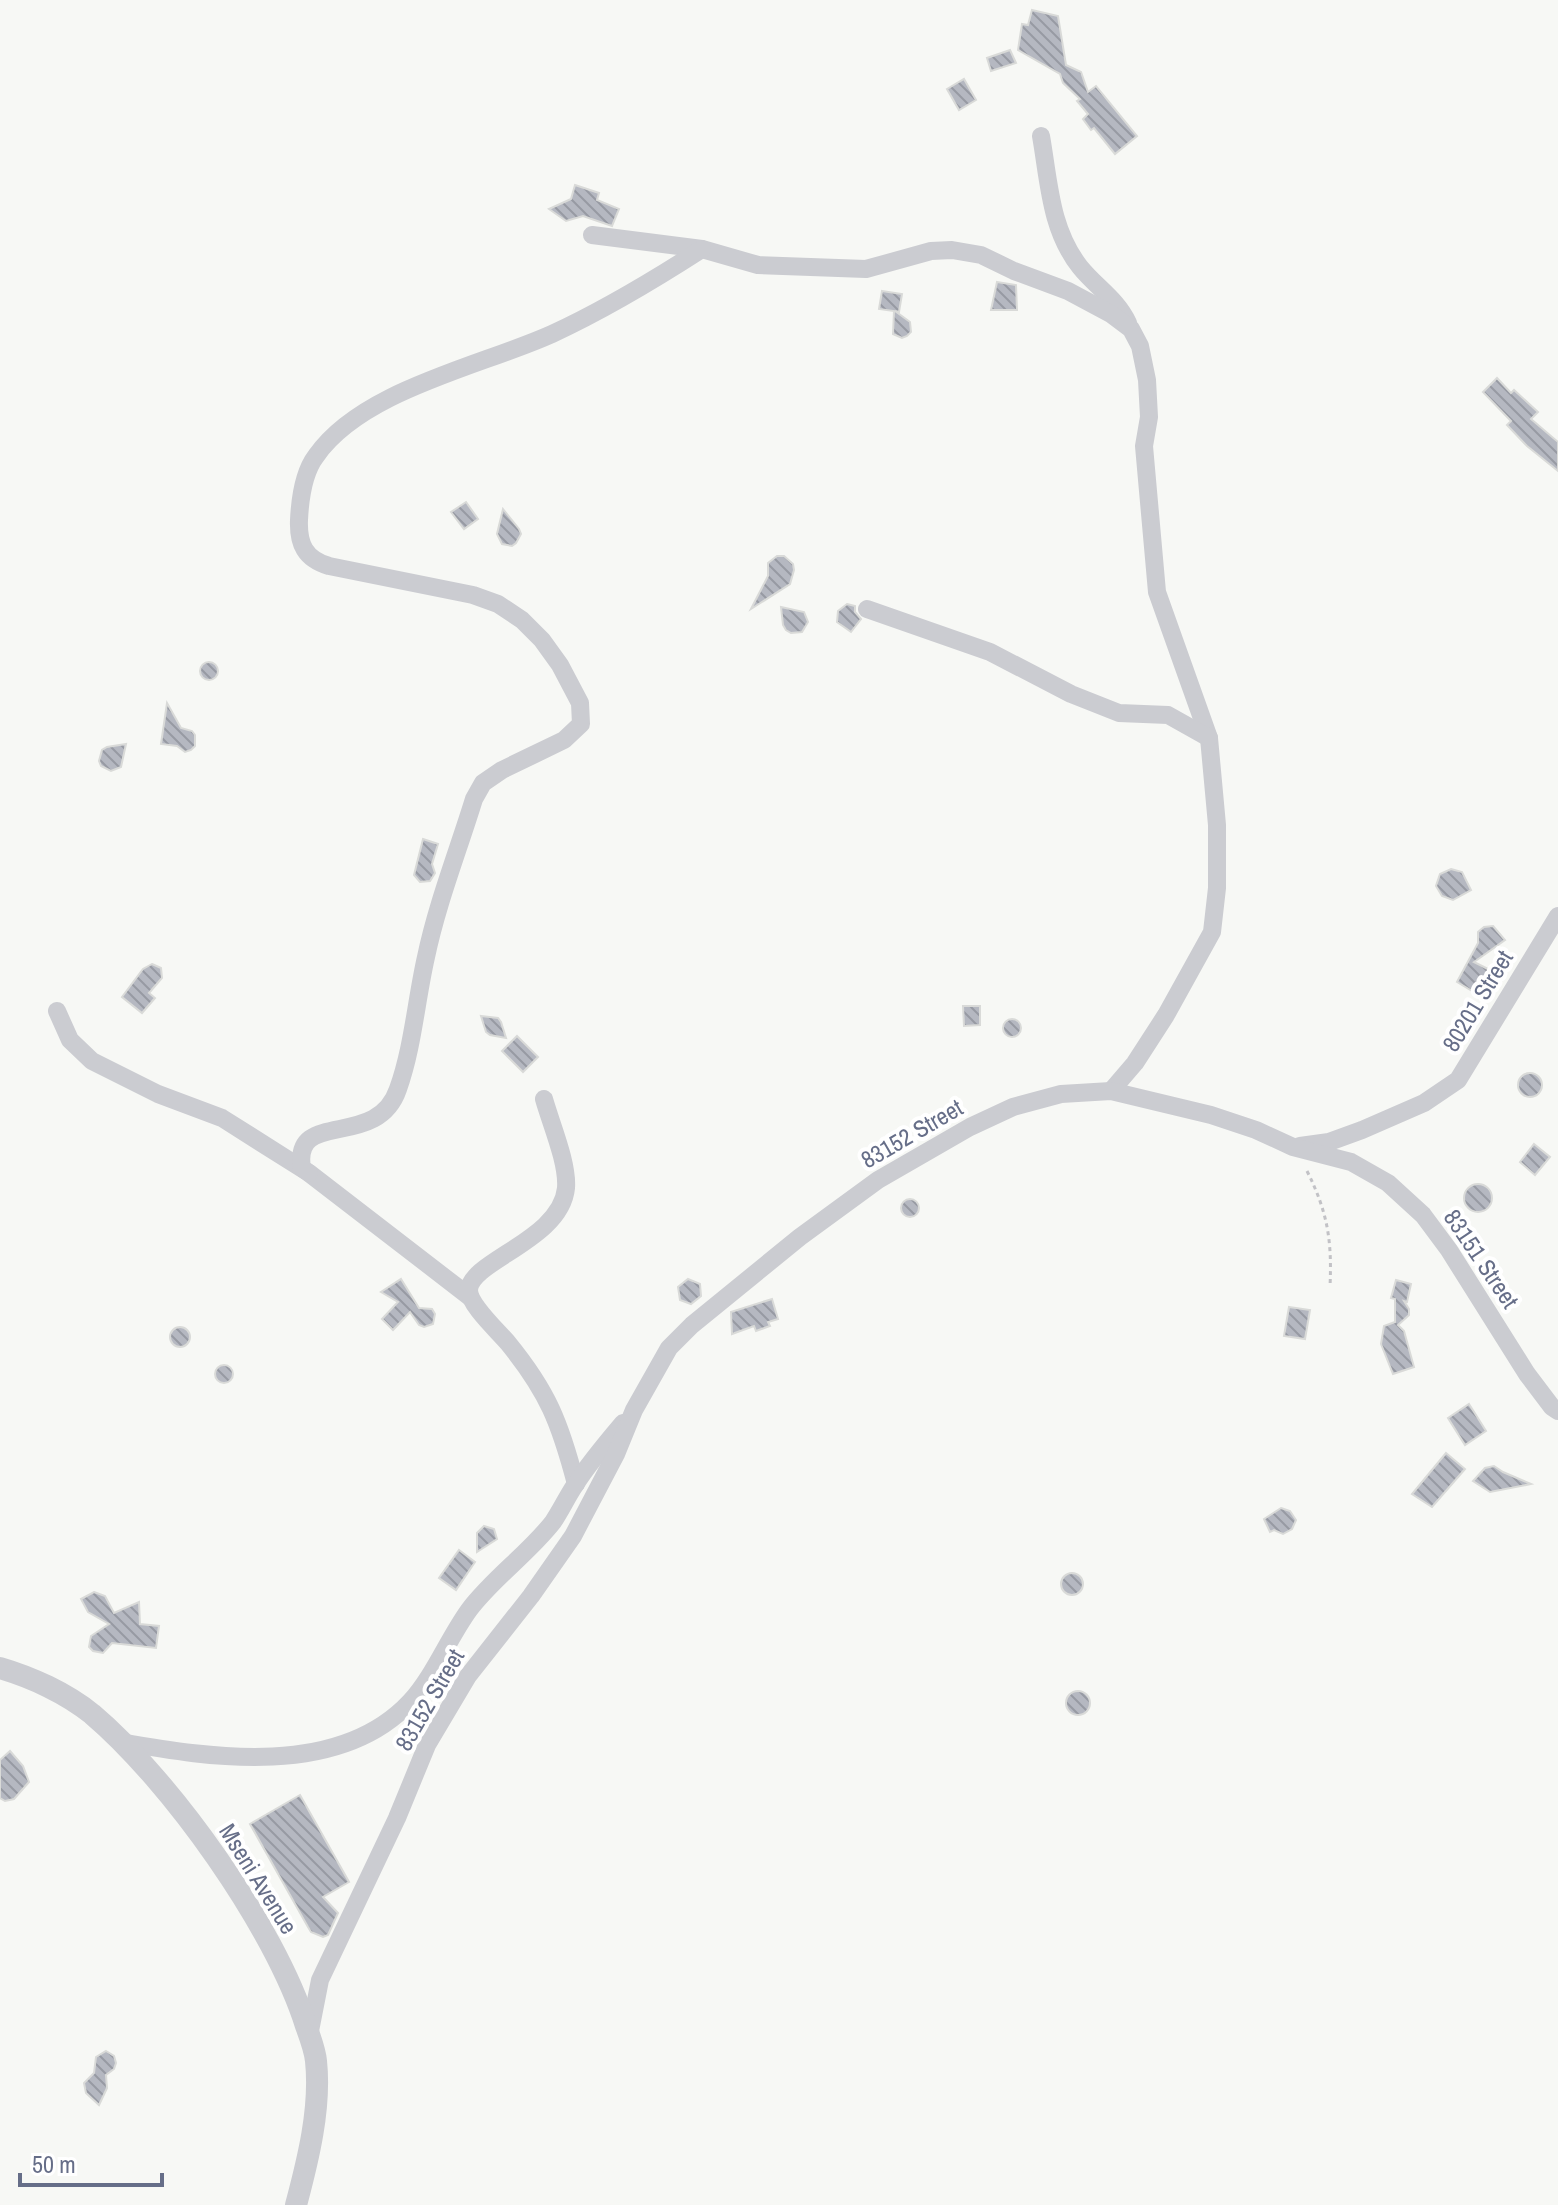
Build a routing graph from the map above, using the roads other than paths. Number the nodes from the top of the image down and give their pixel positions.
1 (1041, 136) dead end
2 (592, 235) dead end
3 (702, 249) junction
4 (1131, 329) junction
5 (867, 609) dead end
6 (1209, 738) junction
7 (1558, 916) edge
8 (57, 1011) dead end
9 (1111, 1091) junction
10 (544, 1099) dead end
11 (1293, 1147) junction
12 (309, 1173) junction
13 (470, 1297) junction
14 (634, 1410) junction
15 (1558, 1411) edge
16 (576, 1484) junction
17 (0, 1668) edge
18 (121, 1742) junction
19 (309, 2036) junction
20 (296, 2205) edge

1 - 4 street
2 - 3 street
3 - 4 street
3 - 12 street
4 - 6 street
5 - 6 street
6 - 9 street
7 - 11 street, 80201 Street
8 - 12 street
9 - 11 street, 83152 Street
9 - 14 street, 83152 Street
10 - 13 street
11 - 15 street, 83151 Street
12 - 13 street
13 - 16 street
14 - 16 street, 83152 Street
14 - 19 street, 83152 Street
16 - 18 street, 83152 Street
17 - 18 street, Mseni Avenue
18 - 19 street, Mseni Avenue
19 - 20 street, Mseni Avenue

